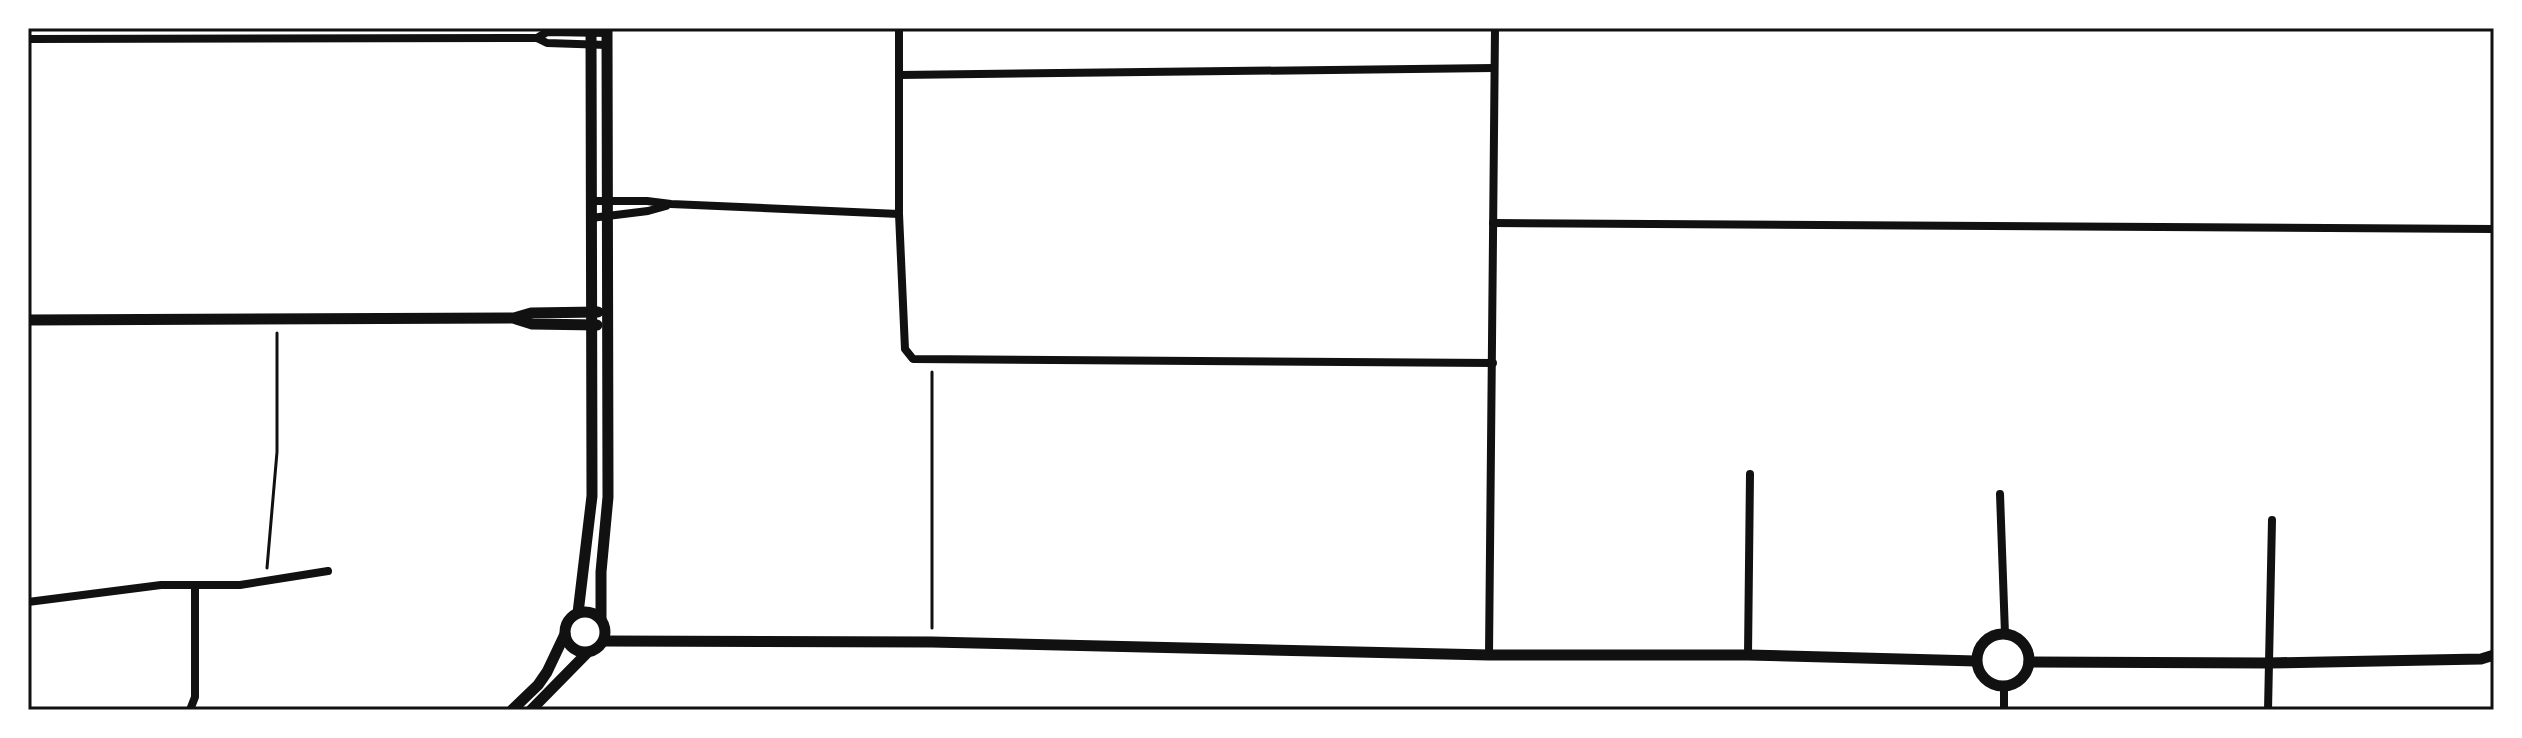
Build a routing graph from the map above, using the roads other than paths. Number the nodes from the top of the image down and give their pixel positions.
1 (899, 28) edge
2 (1495, 28) edge
3 (591, 30) edge
4 (320, 32) edge
5 (607, 35) edge
6 (537, 38) junction
7 (28, 39) edge
8 (591, 45) junction
9 (1494, 68) junction
10 (899, 75) junction
11 (591, 201) junction
12 (607, 201) junction
13 (671, 204) junction
14 (899, 214) junction
15 (607, 217) junction
16 (591, 218) junction
17 (1493, 223) junction
18 (2494, 229) edge
19 (606, 311) junction
20 (592, 312) junction
21 (514, 318) junction
22 (28, 320) edge
23 (592, 325) junction
24 (606, 325) junction
25 (1493, 363) junction
26 (1750, 474) dead end
27 (2000, 494) dead end
28 (2272, 520) dead end
29 (328, 571) dead end
30 (195, 585) junction
31 (28, 602) edge
32 (578, 613) junction
33 (601, 619) junction
34 (565, 634) junction
35 (2005, 634) junction
36 (604, 641) junction
37 (587, 653) junction
38 (1489, 655) junction
39 (1748, 655) junction
40 (2494, 655) edge
41 (2481, 659) junction
42 (1976, 661) junction
43 (2029, 662) junction
44 (2268, 663) junction
45 (2494, 664) edge
46 (2004, 686) junction
47 (190, 710) edge
48 (512, 710) edge
49 (531, 710) edge
50 (2004, 710) edge
51 (2268, 710) edge

1 - 10 street
2 - 9 street
3 - 5 street
3 - 6 street
3 - 8 street
4 - 6 street
4 - 7 street
5 - 8 street
5 - 12 street
6 - 8 street
8 - 11 street
9 - 10 street
9 - 17 street
10 - 14 street
11 - 12 street
11 - 16 street
12 - 13 street
12 - 15 street
13 - 14 street
13 - 15 street
14 - 25 street
15 - 16 street
15 - 19 street
16 - 20 street
17 - 18 street
17 - 25 street
19 - 20 street
19 - 24 street
20 - 21 street
20 - 23 street
21 - 22 street
21 - 23 street
23 - 24 street
23 - 32 street
24 - 33 street
25 - 38 street
26 - 39 street
27 - 35 street
28 - 44 street
29 - 30 street
30 - 31 street
30 - 47 street
32 - 33 street
32 - 34 street
33 - 36 street
34 - 37 street
34 - 48 street
35 - 42 street
35 - 43 street
36 - 37 street
36 - 38 street
37 - 49 street
38 - 39 street
39 - 42 street
40 - 41 street
41 - 44 street
41 - 45 street
42 - 46 street
43 - 44 street
43 - 46 street
44 - 51 street
46 - 50 street

